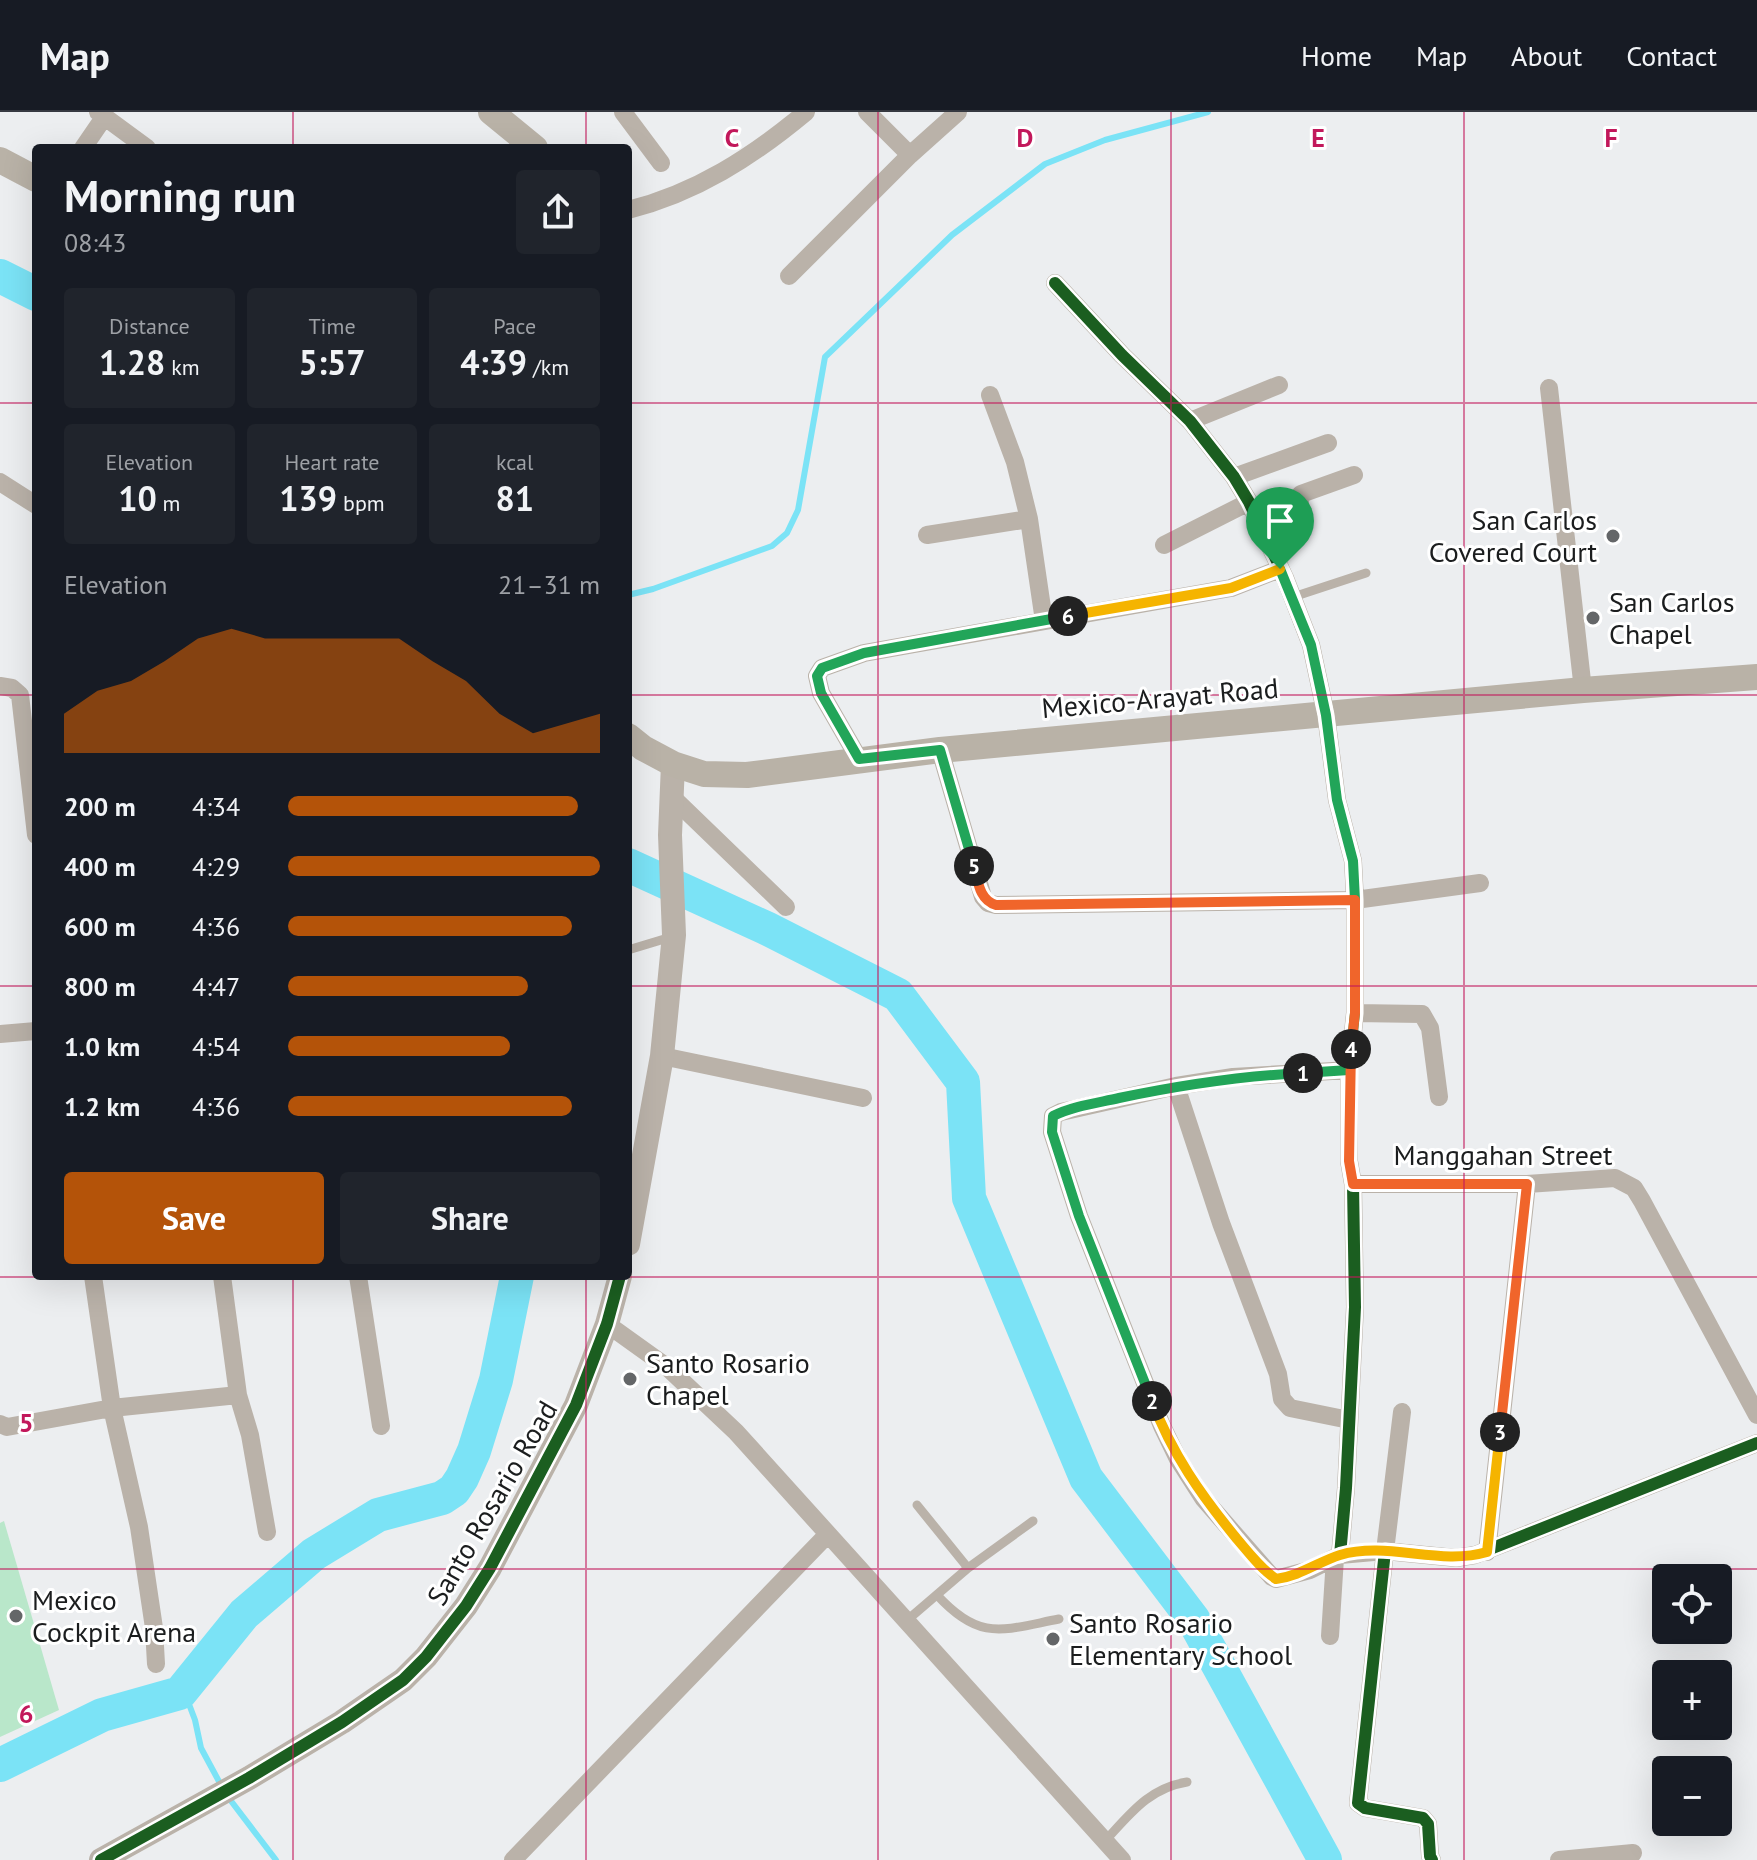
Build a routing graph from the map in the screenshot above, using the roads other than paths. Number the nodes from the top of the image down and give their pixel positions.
1 (491, 112) edge
2 (623, 112) edge
3 (806, 112) edge
4 (867, 112) edge
5 (958, 112) edge
6 (102, 114) edge
7 (85, 144) edge
8 (142, 144) edge
9 (530, 144) edge
10 (910, 155) junction
11 (0, 160) edge
12 (661, 163) dead end
13 (32, 177) edge
14 (632, 209) edge
15 (789, 276) dead end
16 (1055, 283) dead end
17 (1279, 385) dead end
18 (1549, 388) dead end
19 (990, 395) dead end
20 (1190, 421) junction
21 (1328, 443) dead end
22 (1354, 475) dead end
23 (1234, 477) junction
24 (0, 482) edge
25 (32, 502) edge
26 (1249, 502) junction
27 (1029, 519) junction
28 (1262, 531) junction
29 (927, 535) dead end
30 (1164, 545) dead end
31 (1280, 569) junction
32 (1366, 573) dead end
33 (1293, 597) junction
34 (1044, 621) junction
35 (1757, 677) edge
36 (0, 686) edge
37 (1583, 690) junction
38 (1326, 715) junction
39 (632, 739) edge
40 (940, 750) junction
41 (859, 759) junction
42 (673, 764) junction
43 (671, 796) junction
44 (32, 800) edge
45 (1480, 883) dead end
46 (1355, 900) junction
47 (786, 907) dead end
48 (674, 935) junction
49 (632, 949) edge
50 (1355, 1013) junction
51 (32, 1031) edge
52 (0, 1034) edge
53 (662, 1056) junction
54 (1349, 1070) junction
55 (1176, 1086) junction
56 (1439, 1097) dead end
57 (863, 1098) dead end
58 (1353, 1184) junction
59 (1527, 1184) junction
60 (632, 1222) edge
61 (94, 1280) edge
62 (223, 1280) edge
63 (359, 1280) edge
64 (619, 1280) edge
65 (607, 1324) junction
66 (238, 1395) junction
67 (112, 1408) junction
68 (1402, 1412) dead end
69 (1757, 1415) edge
70 (1349, 1420) junction
71 (0, 1424) edge
72 (381, 1426) dead end
73 (1757, 1443) edge
74 (917, 1505) dead end
75 (1033, 1521) dead end
76 (267, 1532) dead end
77 (828, 1534) junction
78 (1385, 1551) junction
79 (1487, 1552) junction
80 (1337, 1556) junction
81 (968, 1568) junction
82 (937, 1595) junction
83 (1059, 1619) dead end
84 (905, 1622) junction
85 (1330, 1636) dead end
86 (156, 1664) dead end
87 (1187, 1782) dead end
88 (1105, 1841) junction
89 (1633, 1853) dead end
90 (108, 1858) edge
91 (513, 1860) edge
92 (1122, 1860) edge
93 (1432, 1860) edge
94 (1559, 1860) edge

1 - 9 main road
2 - 12 street
3 - 14 street
4 - 10 street
5 - 10 street
6 - 7 street
6 - 8 street
10 - 15 street
11 - 13 main road
16 - 20 street
17 - 20 street
18 - 37 street
19 - 27 street
20 - 23 street
21 - 23 street
22 - 28 street
23 - 26 street
24 - 25 street
26 - 28 street
26 - 30 street
27 - 29 street
27 - 34 street
28 - 31 street
31 - 33 street
31 - 34 street
32 - 33 lane
33 - 38 street
34 - 41 street
35 - 37 main road, Mexico-Arayat Road
36 - 44 street
37 - 38 main road, Mexico-Arayat Road
38 - 40 main road, Mexico-Arayat Road
38 - 46 street
39 - 42 main road, Mexico-Arayat Road
40 - 41 main road, Mexico-Arayat Road
40 - 46 street
41 - 42 main road, Mexico-Arayat Road
42 - 43 street
43 - 47 street
43 - 48 street
45 - 46 street
46 - 50 street
48 - 49 lane
48 - 53 street
50 - 54 street
50 - 56 street
51 - 52 street
53 - 57 street
53 - 60 street
54 - 55 street
54 - 58 street
55 - 70 street
55 - 80 street
58 - 59 street, Manggahan Street
58 - 70 street
59 - 69 street, Manggahan Street
59 - 79 street
61 - 67 street
62 - 66 street
63 - 72 street
64 - 65 street, Santo Rosario Road
65 - 77 street
65 - 90 street, Santo Rosario Road
66 - 67 street
66 - 76 street
67 - 71 street
67 - 86 street
68 - 78 street
70 - 80 street
73 - 79 street
74 - 81 lane
75 - 81 lane
77 - 84 street
77 - 91 street
78 - 79 street
78 - 80 street
78 - 93 street
80 - 85 street
81 - 82 lane
82 - 83 lane
82 - 84 lane
84 - 88 street
87 - 88 lane
88 - 92 street
89 - 94 street

